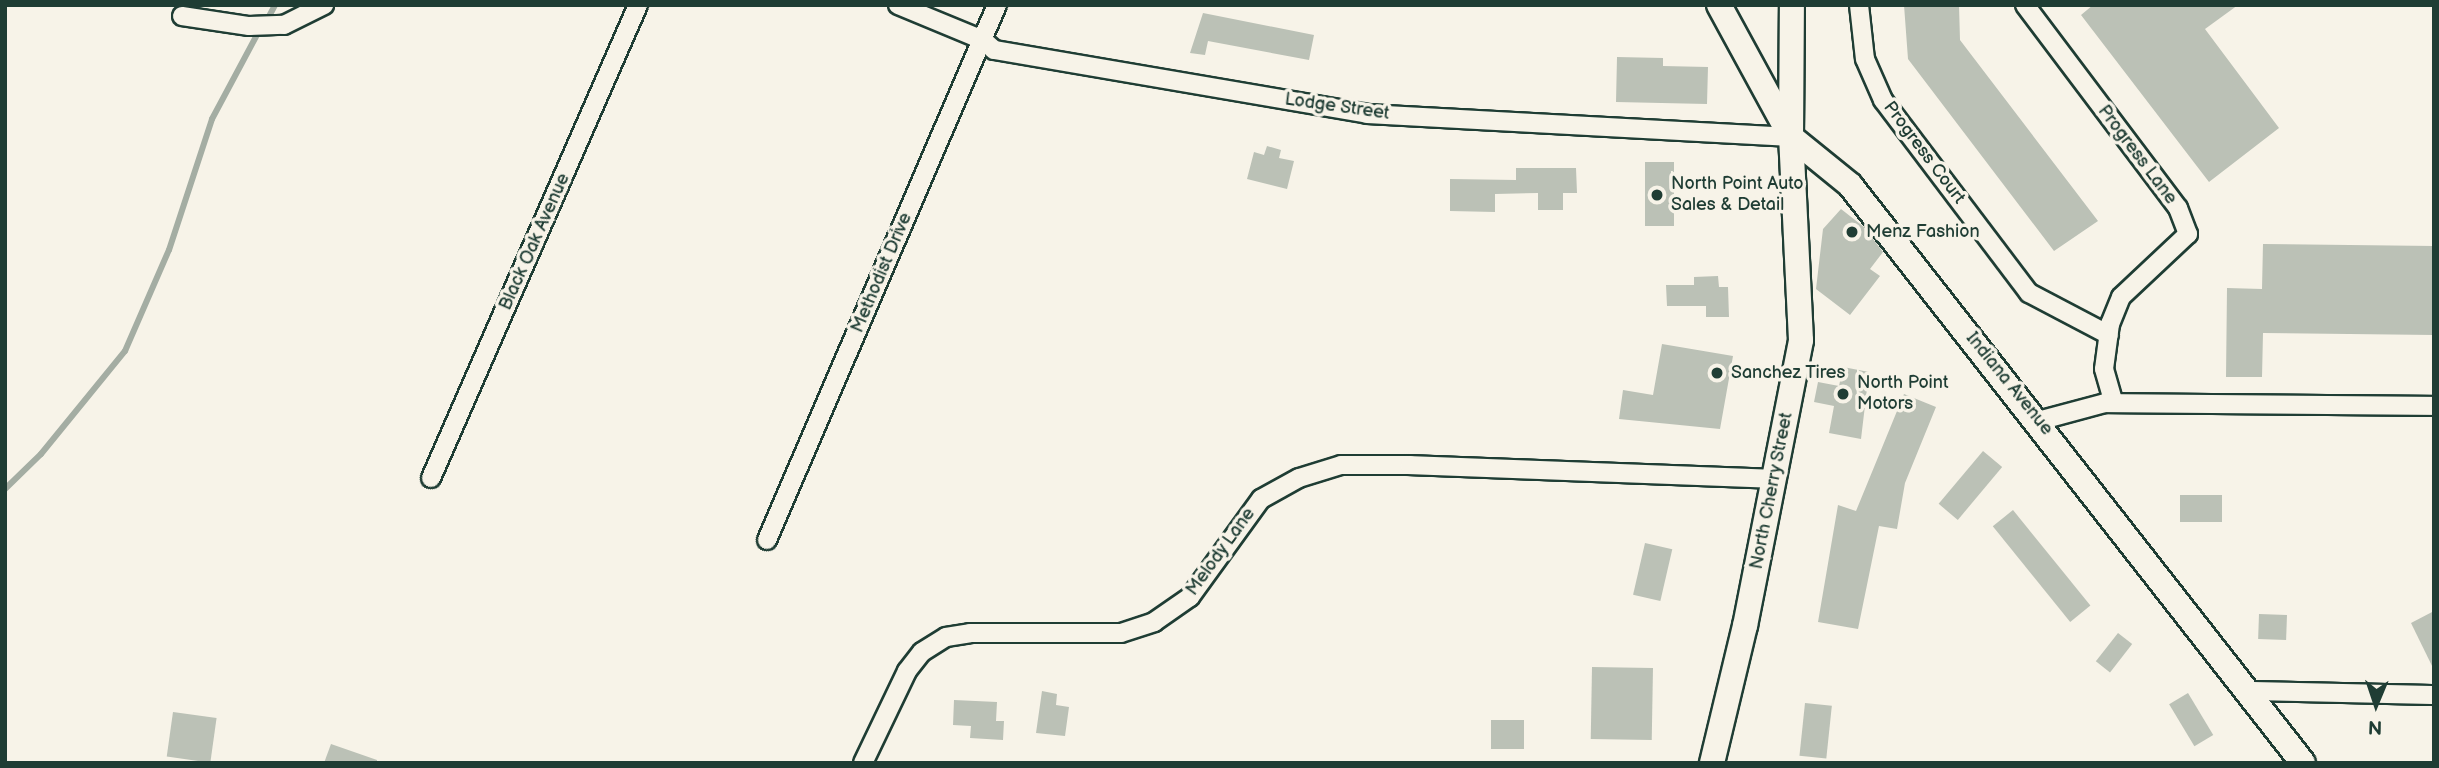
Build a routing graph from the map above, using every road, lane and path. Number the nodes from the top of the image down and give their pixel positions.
1 (324, 5) edge
2 (638, 5) edge
3 (898, 5) edge
4 (997, 5) edge
5 (1719, 5) edge
6 (1792, 5) edge
7 (1859, 5) edge
8 (2025, 5) edge
9 (183, 16) dead end
10 (983, 40) junction
11 (1791, 137) junction
12 (2109, 335) junction
13 (2114, 403) junction
14 (2434, 406) edge
15 (2038, 421) junction
16 (431, 478) dead end
17 (1775, 479) junction
18 (767, 540) dead end
19 (2251, 691) junction
20 (2434, 695) edge
21 (863, 763) edge
22 (1712, 763) edge
23 (2302, 763) edge

1 - 9 street
2 - 16 street, Black Oak Avenue
3 - 10 street, Lodge Street
4 - 10 street, Methodist Drive
5 - 11 main road, Indiana Avenue
6 - 11 main road, North Cherry Street
7 - 12 street, Progress Court
8 - 12 street, Progress Lane
10 - 11 street, Lodge Street
10 - 18 street, Methodist Drive
11 - 15 main road, Indiana Avenue
11 - 17 main road, North Cherry Street
12 - 13 street
13 - 14 street
13 - 15 street
15 - 19 main road, Indiana Avenue
17 - 21 street, Melody Lane
17 - 22 main road, North Cherry Street
19 - 20 street
19 - 23 main road, Indiana Avenue

